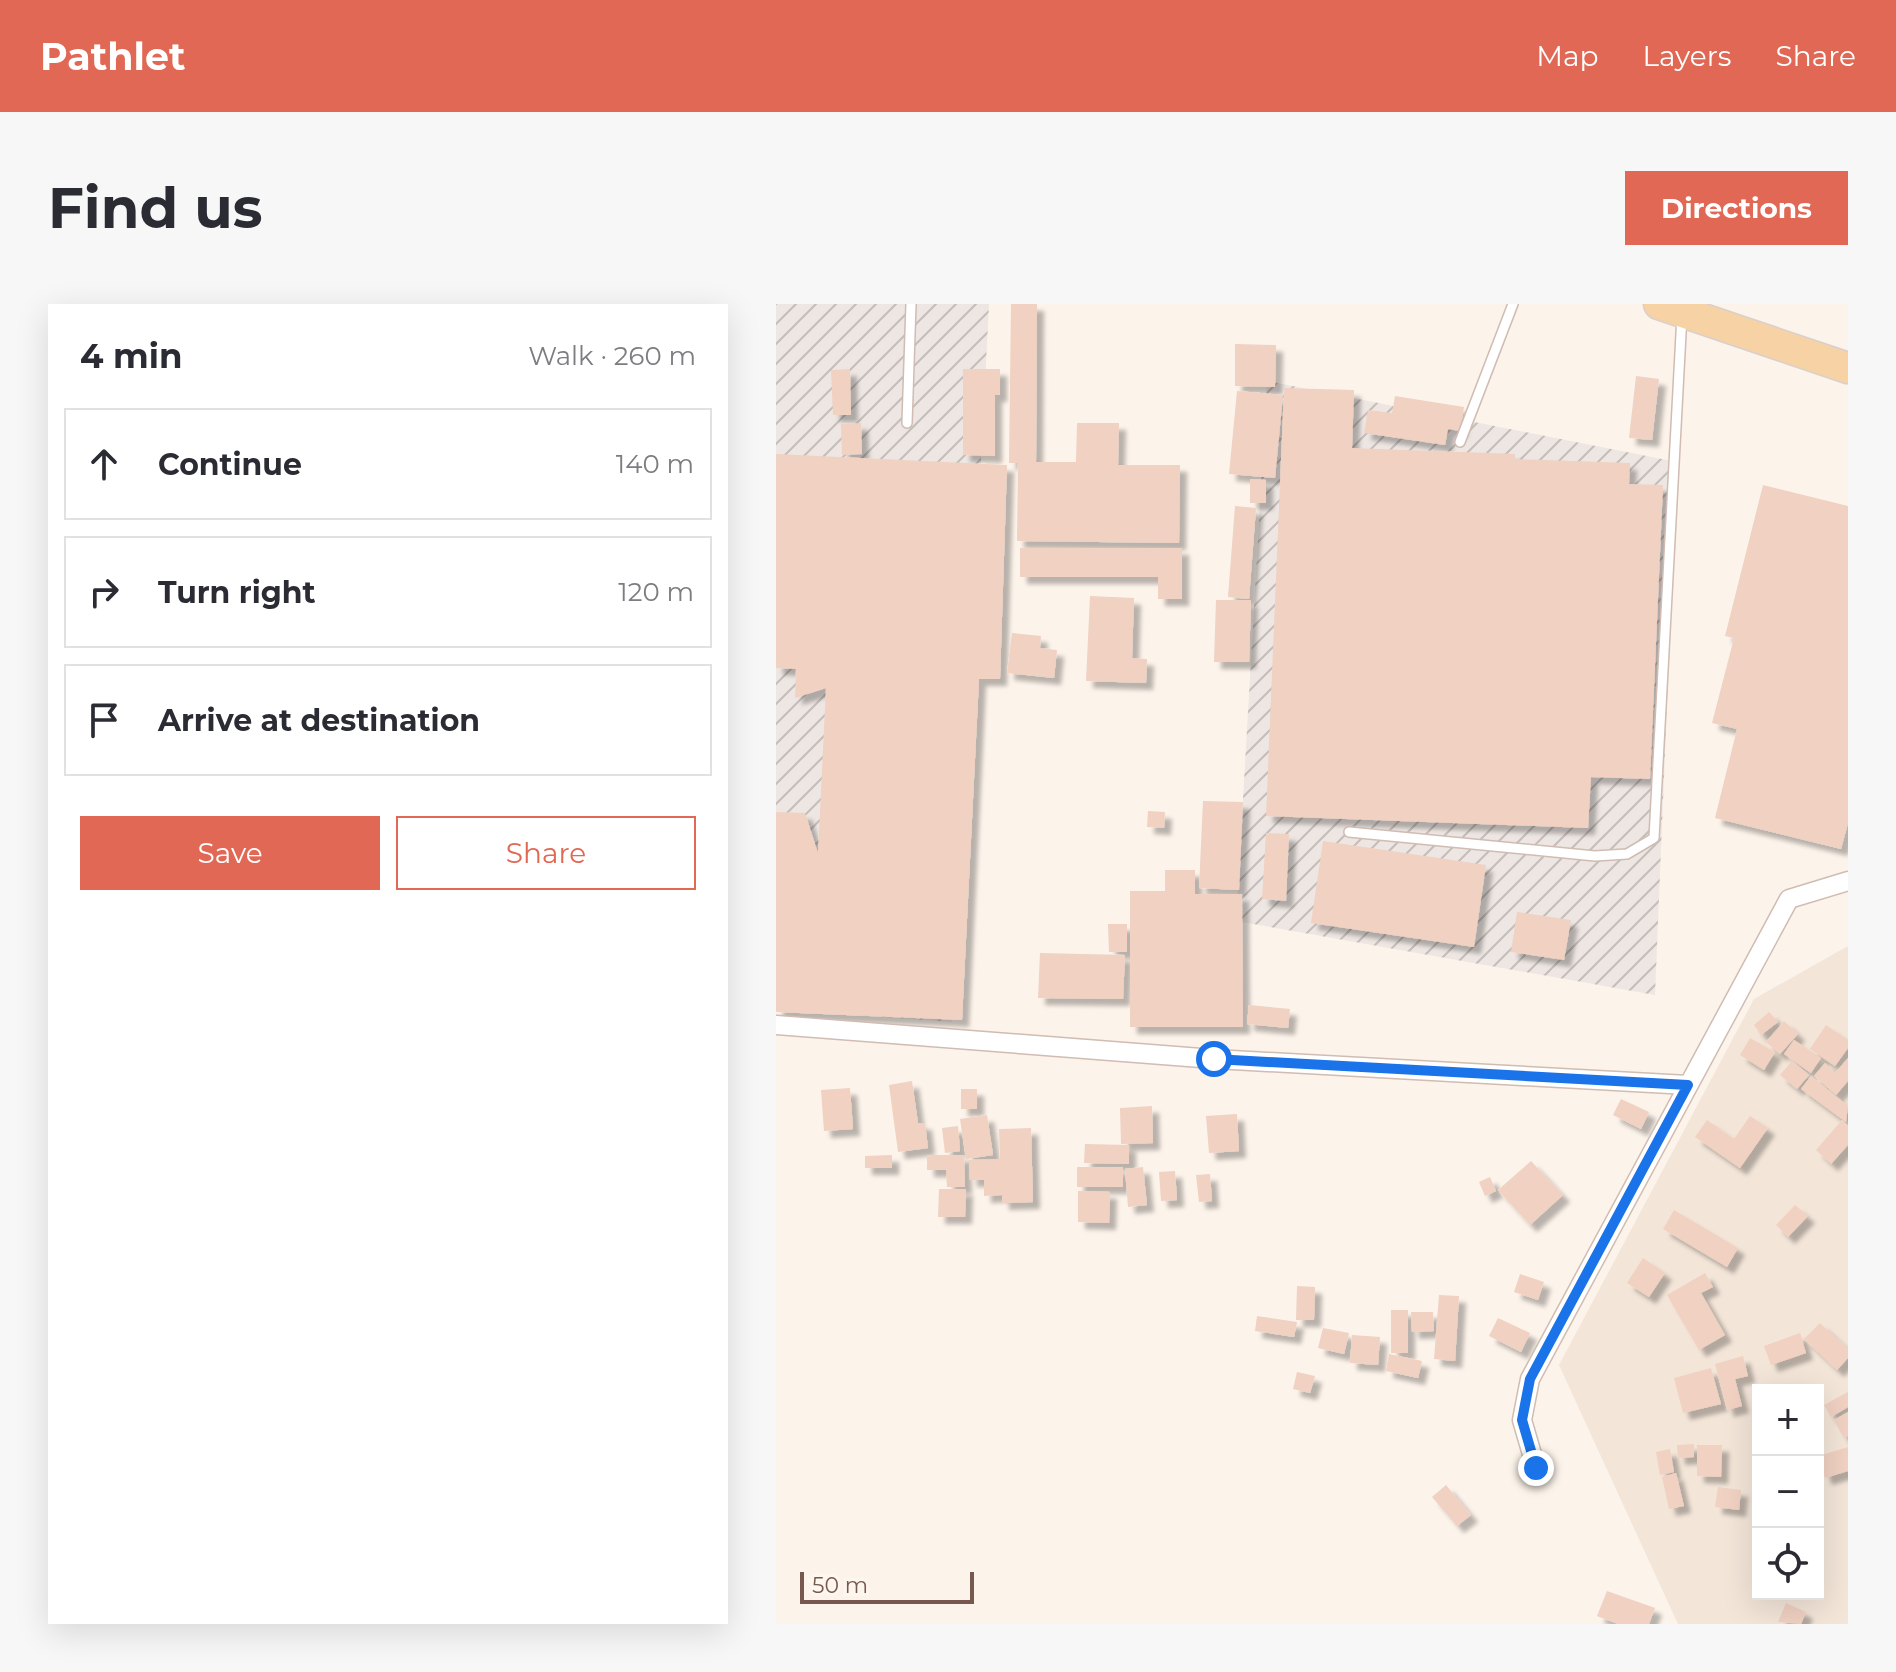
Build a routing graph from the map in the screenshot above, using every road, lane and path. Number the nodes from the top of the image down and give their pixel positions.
1 (911, 304) edge
2 (1513, 304) edge
3 (1671, 308) edge
4 (1848, 368) edge
5 (907, 423) dead end
6 (1460, 442) dead end
7 (1349, 832) dead end
8 (1848, 881) edge
9 (776, 1025) edge
10 (1688, 1085) junction
11 (1536, 1468) dead end

1 - 5 lane
2 - 6 lane
3 - 4 main road
3 - 7 lane
8 - 10 street
9 - 10 street
10 - 11 street

